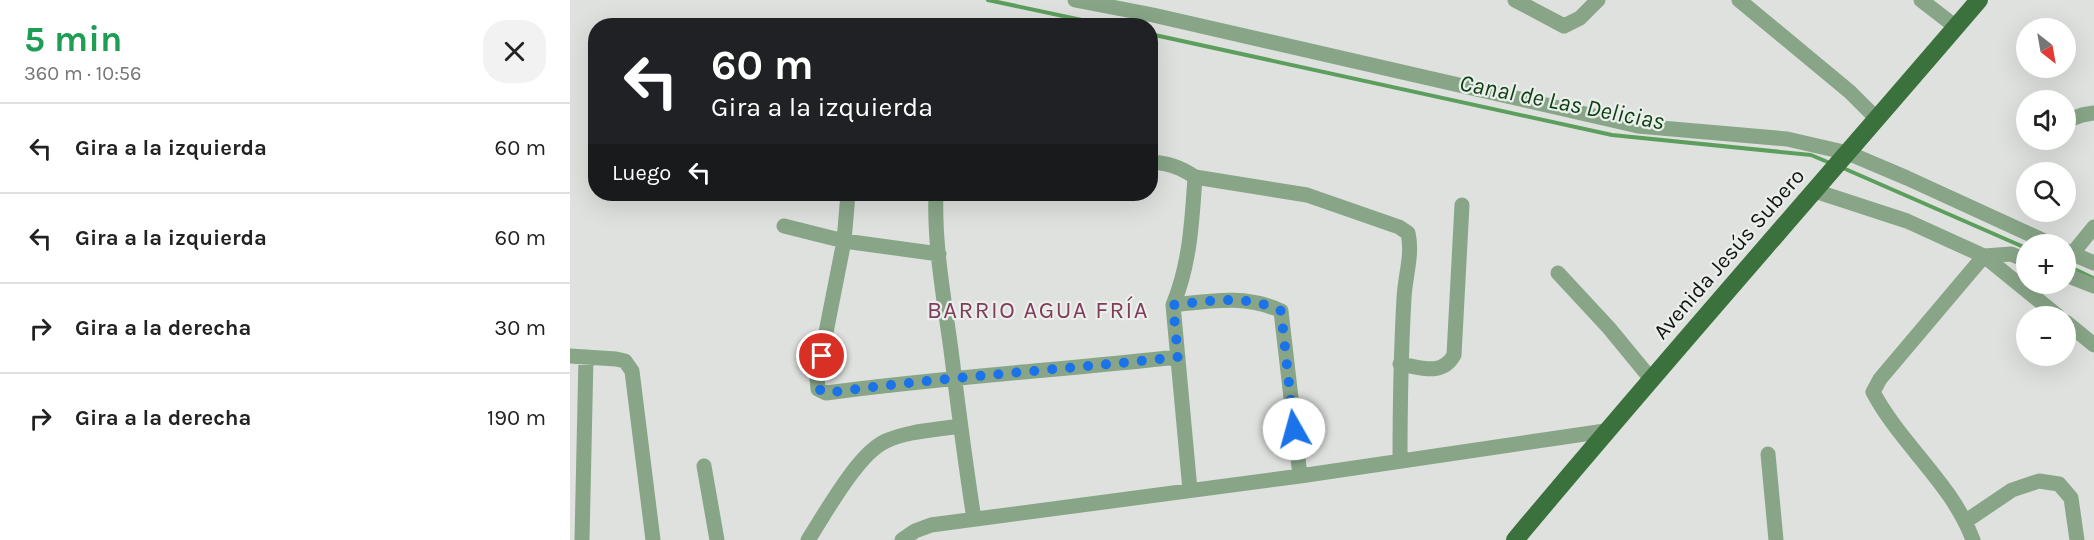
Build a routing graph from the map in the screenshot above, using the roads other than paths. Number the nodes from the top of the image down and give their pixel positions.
1 (1075, 0) edge
2 (1159, 0) edge
3 (1515, 0) edge
4 (1598, 0) edge
5 (1738, 0) edge
6 (1921, 0) edge
7 (1979, 0) edge
8 (1153, 15) junction
9 (1956, 27) junction
10 (2094, 113) edge
11 (2076, 117) edge
12 (1877, 119) junction
13 (1846, 156) junction
14 (1158, 163) edge
15 (1195, 177) junction
16 (1821, 185) junction
17 (847, 201) edge
18 (936, 201) edge
19 (1462, 205) dead end
20 (784, 226) dead end
21 (2094, 228) edge
22 (2029, 234) edge
23 (844, 241) junction
24 (2076, 246) edge
25 (939, 254) junction
26 (1983, 256) junction
27 (2016, 256) edge
28 (2076, 256) edge
29 (2094, 263) edge
30 (1558, 273) dead end
31 (2076, 279) edge
32 (2094, 286) edge
33 (1173, 305) junction
34 (2046, 306) edge
35 (2076, 330) edge
36 (2094, 345) edge
37 (570, 356) edge
38 (586, 357) junction
39 (1178, 357) junction
40 (1400, 364) junction
41 (954, 378) junction
42 (1651, 379) junction
43 (959, 426) junction
44 (1605, 432) junction
45 (1768, 454) dead end
46 (1400, 461) junction
47 (704, 466) dead end
48 (1300, 476) junction
49 (1190, 490) junction
50 (576, 492) edge
51 (974, 519) junction
52 (1965, 520) junction
53 (906, 539) edge
54 (582, 540) edge
55 (653, 540) edge
56 (717, 540) edge
57 (808, 540) edge
58 (1515, 540) edge
59 (1776, 540) edge
60 (1972, 540) edge
61 (2077, 540) edge

1 - 8 street
2 - 8 street
3 - 4 street
5 - 12 street
6 - 9 street
7 - 9 main road, Avenida Jesús Subero
8 - 13 street
9 - 12 main road, Avenida Jesús Subero
10 - 11 street
12 - 13 main road, Avenida Jesús Subero
13 - 16 main road, Avenida Jesús Subero
13 - 22 street
14 - 15 street
15 - 33 street
15 - 40 street
16 - 26 street
16 - 42 main road, Avenida Jesús Subero
17 - 23 street
18 - 25 street
19 - 40 street
20 - 23 street
21 - 24 street
23 - 25 street
23 - 41 street
25 - 41 street
26 - 27 street
26 - 34 street
26 - 52 street
28 - 29 street
30 - 42 street
31 - 32 street
33 - 39 street
33 - 48 street
35 - 36 street
37 - 38 street
38 - 50 street
38 - 55 street
39 - 41 street
39 - 49 street
40 - 46 street
41 - 43 street
42 - 44 main road, Avenida Jesús Subero
43 - 51 street
43 - 57 street
44 - 46 street
44 - 58 main road, Avenida Jesús Subero
45 - 59 street
46 - 48 street
47 - 56 street
48 - 49 street
49 - 51 street
50 - 54 street
51 - 53 street
52 - 60 street
52 - 61 street

